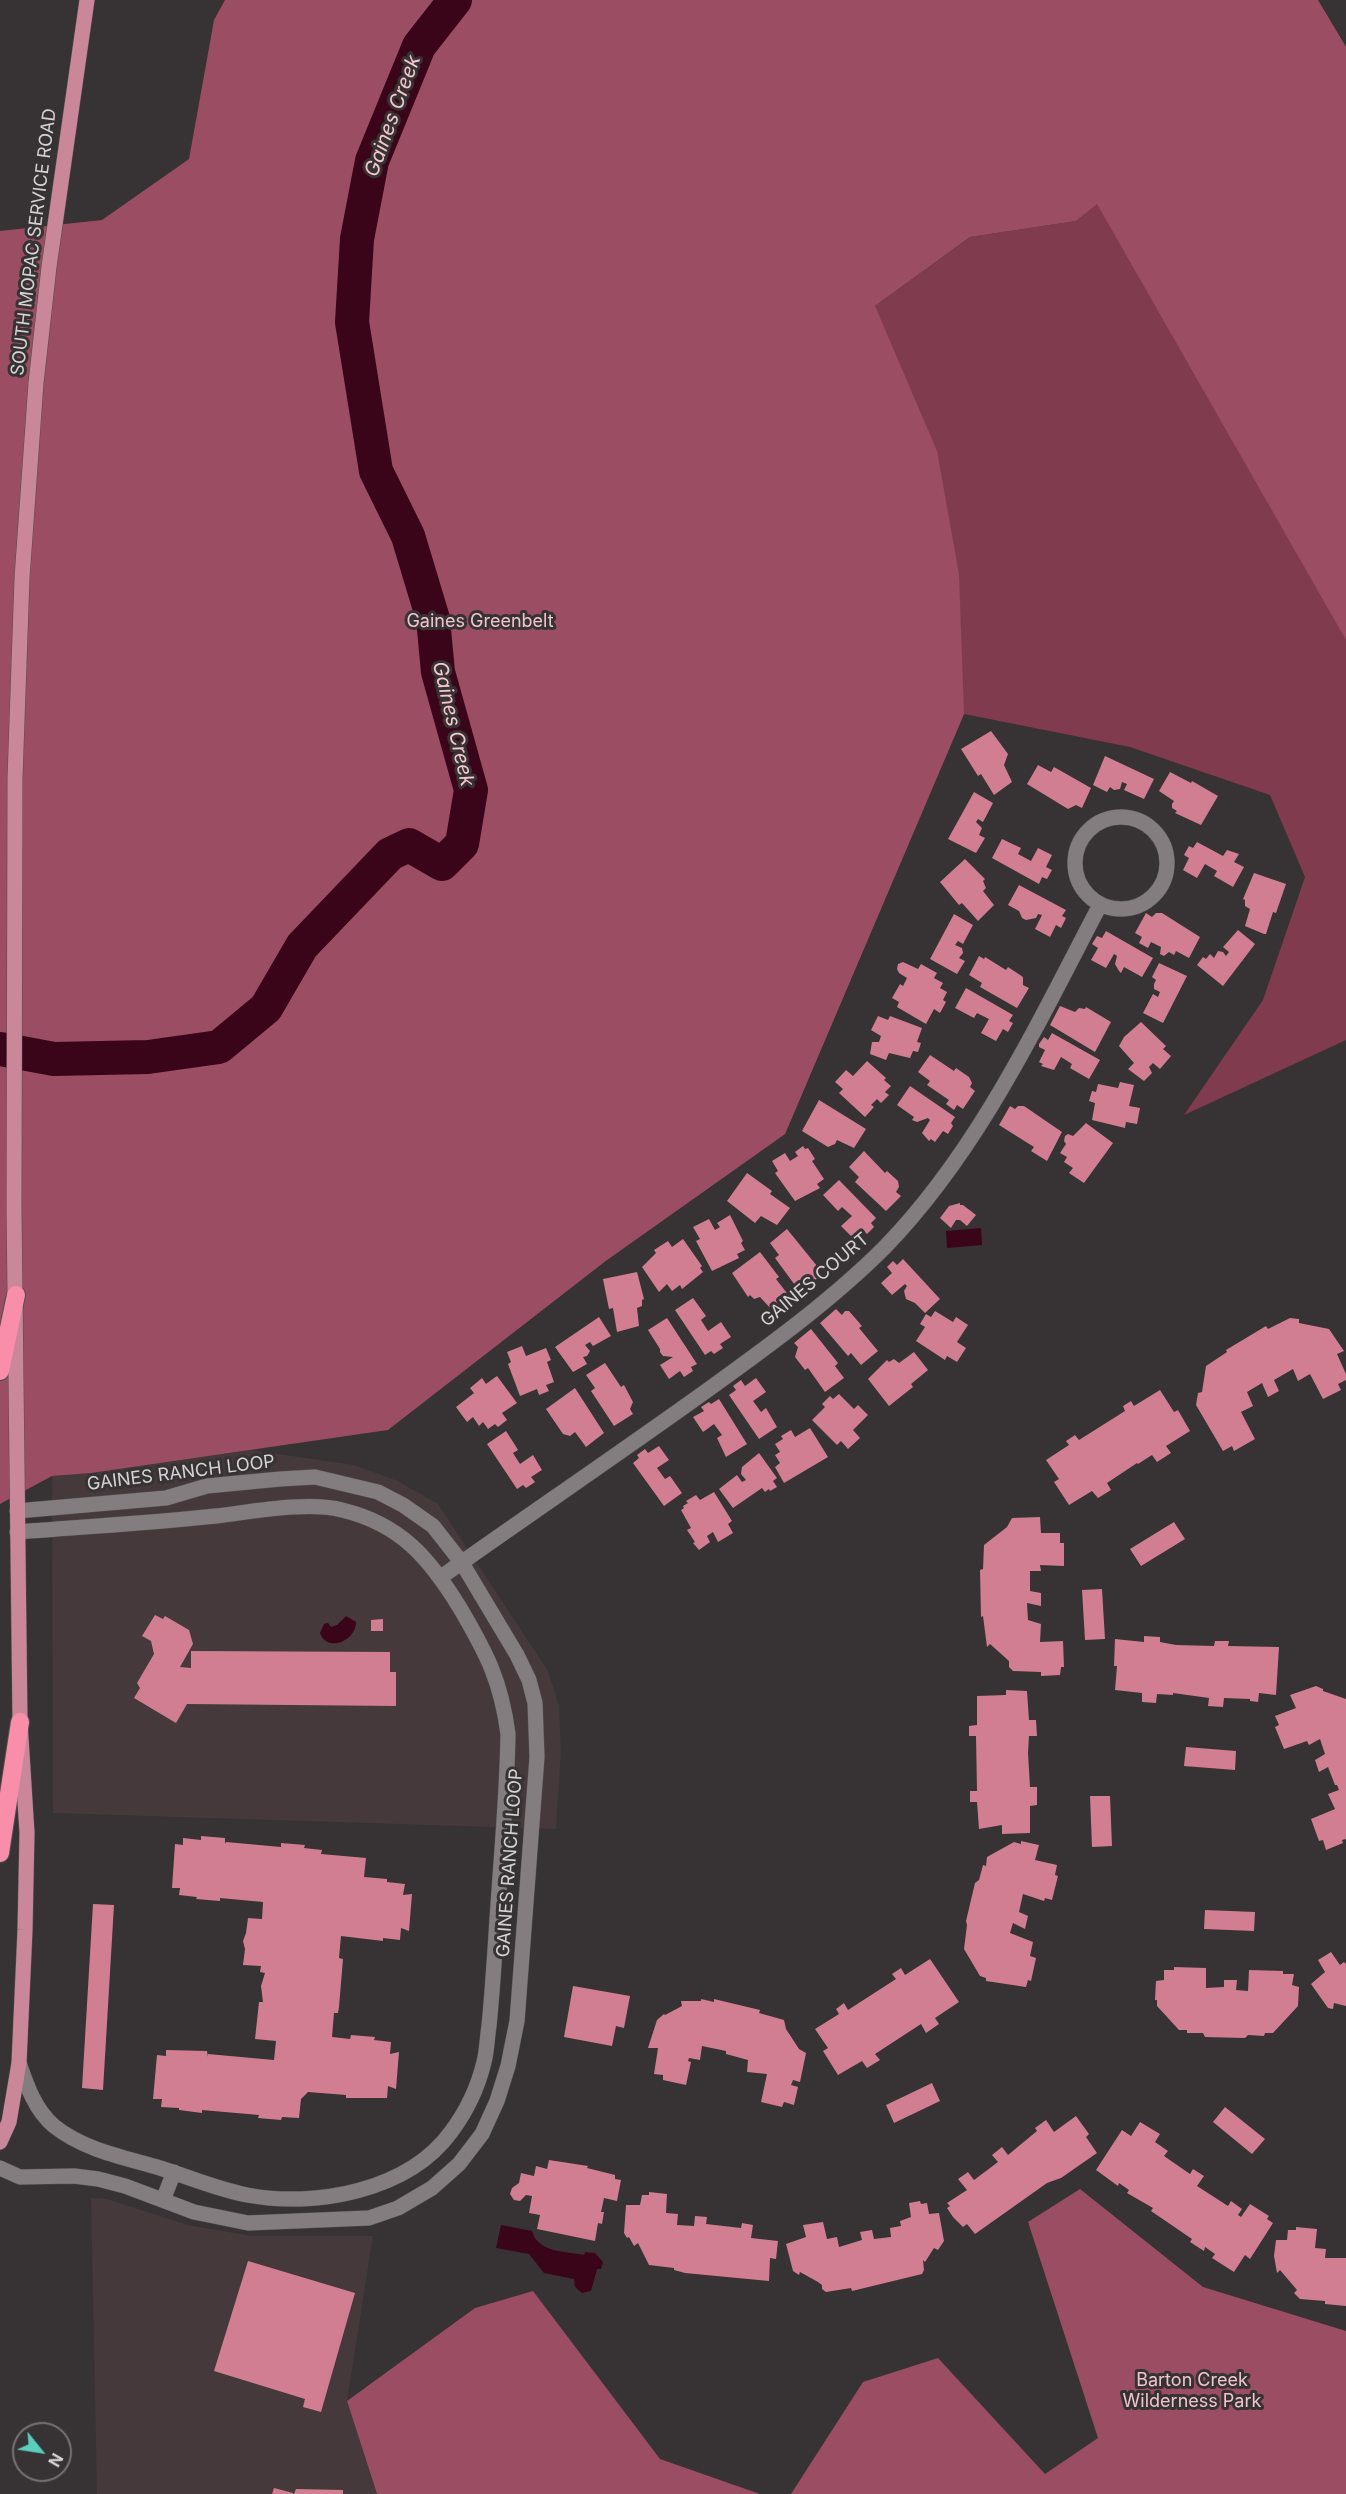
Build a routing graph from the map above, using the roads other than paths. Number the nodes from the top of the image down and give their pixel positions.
1 (87, 0) edge
2 (1100, 905) junction
3 (15, 1295) junction
4 (0, 1371) edge
5 (166, 1498) junction
6 (17, 1511) junction
7 (167, 1521) junction
8 (17, 1532) junction
9 (462, 1563) junction
10 (441, 1577) junction
11 (20, 1722) junction
12 (0, 1853) edge
13 (485, 2061) junction
14 (19, 2063) junction
15 (508, 2066) junction
16 (0, 2142) edge
17 (0, 2169) edge
18 (174, 2172) junction
19 (163, 2200) junction

1 - 3 main road, SOUTH MOPAC SERVICE ROAD
2 - 2 street
2 - 9 street, GAINES COURT
3 - 4 highway
3 - 6 main road, SOUTH MOPAC SERVICE ROAD
5 - 6 street, GAINES RANCH LOOP
5 - 7 street
5 - 9 street, GAINES RANCH LOOP
6 - 8 main road, SOUTH MOPAC SERVICE ROAD
7 - 8 street, GAINES RANCH LOOP
7 - 10 street, GAINES RANCH LOOP
8 - 11 main road, SOUTH MOPAC SERVICE ROAD
9 - 10 street, GAINES COURT
9 - 15 street, GAINES RANCH LOOP
10 - 13 street, GAINES RANCH LOOP
11 - 12 highway
11 - 14 main road, SOUTH MOPAC SERVICE ROAD
13 - 15 street
13 - 18 street, GAINES RANCH LOOP
14 - 16 main road, SOUTH MOPAC SERVICE ROAD
14 - 18 street, GAINES RANCH LOOP
15 - 19 street, GAINES RANCH LOOP
17 - 19 street, GAINES RANCH LOOP
18 - 19 street

